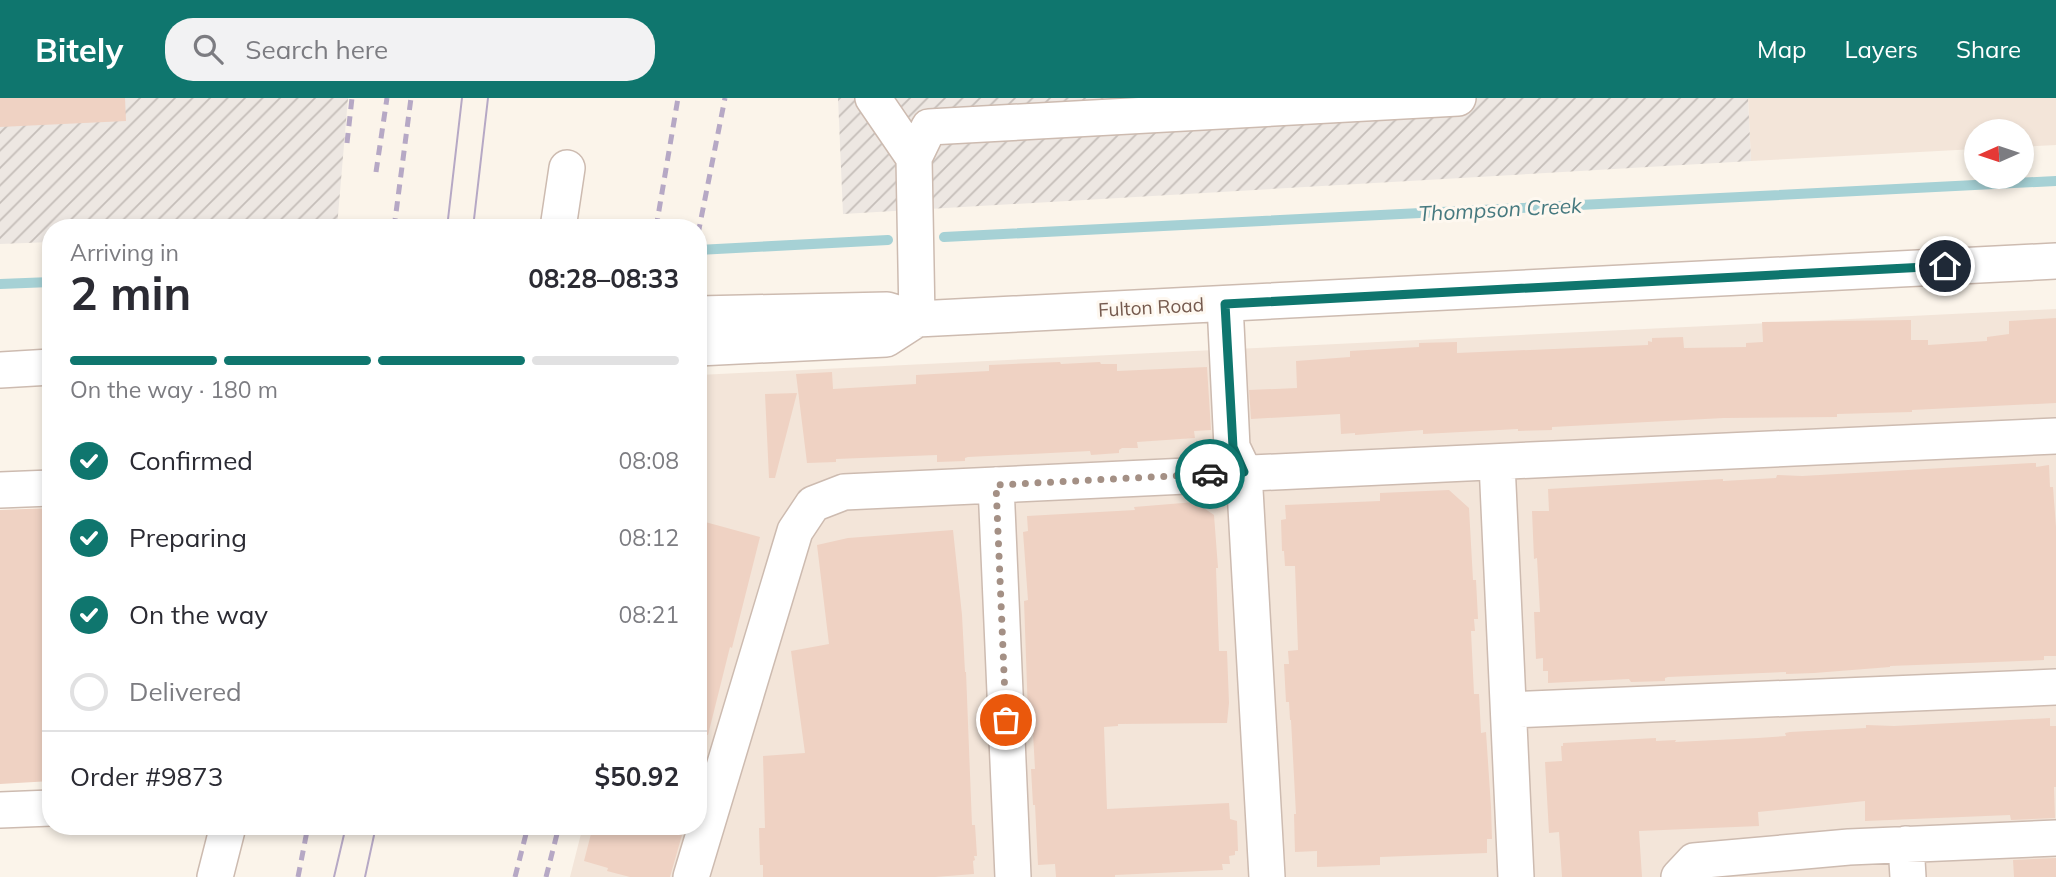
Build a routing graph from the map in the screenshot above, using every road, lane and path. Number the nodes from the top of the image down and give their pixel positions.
1 (873, 98) edge
2 (1458, 98) edge
3 (914, 158) junction
4 (567, 168) dead end
5 (559, 219) edge
6 (2056, 261) edge
7 (1225, 304) junction
8 (707, 314) edge
9 (917, 319) junction
10 (707, 348) edge
11 (42, 368) edge
12 (0, 370) edge
13 (2056, 436) edge
14 (1497, 463) junction
15 (1244, 472) junction
16 (996, 485) junction
17 (42, 488) edge
18 (0, 490) edge
19 (2056, 687) edge
20 (1509, 710) junction
21 (42, 808) edge
22 (0, 810) edge
23 (707, 824) edge
24 (226, 835) edge
25 (704, 835) edge
26 (2056, 838) edge
27 (1907, 861) edge
28 (215, 877) edge
29 (691, 877) edge
30 (1013, 877) edge
31 (1268, 877) edge
32 (1516, 877) edge
33 (1679, 877) edge

1 - 3 street
2 - 3 street
3 - 9 street
4 - 5 street
6 - 7 street, Fulton Road
7 - 9 street, Fulton Road
7 - 15 street
8 - 9 street, Fulton Road
9 - 10 street
11 - 12 street
13 - 14 street
14 - 15 street
14 - 20 street
15 - 16 street
15 - 31 street
16 - 23 street
16 - 30 street
17 - 18 street
19 - 20 street
20 - 32 street
21 - 22 street
24 - 28 street
25 - 29 street
26 - 27 street
27 - 33 street

